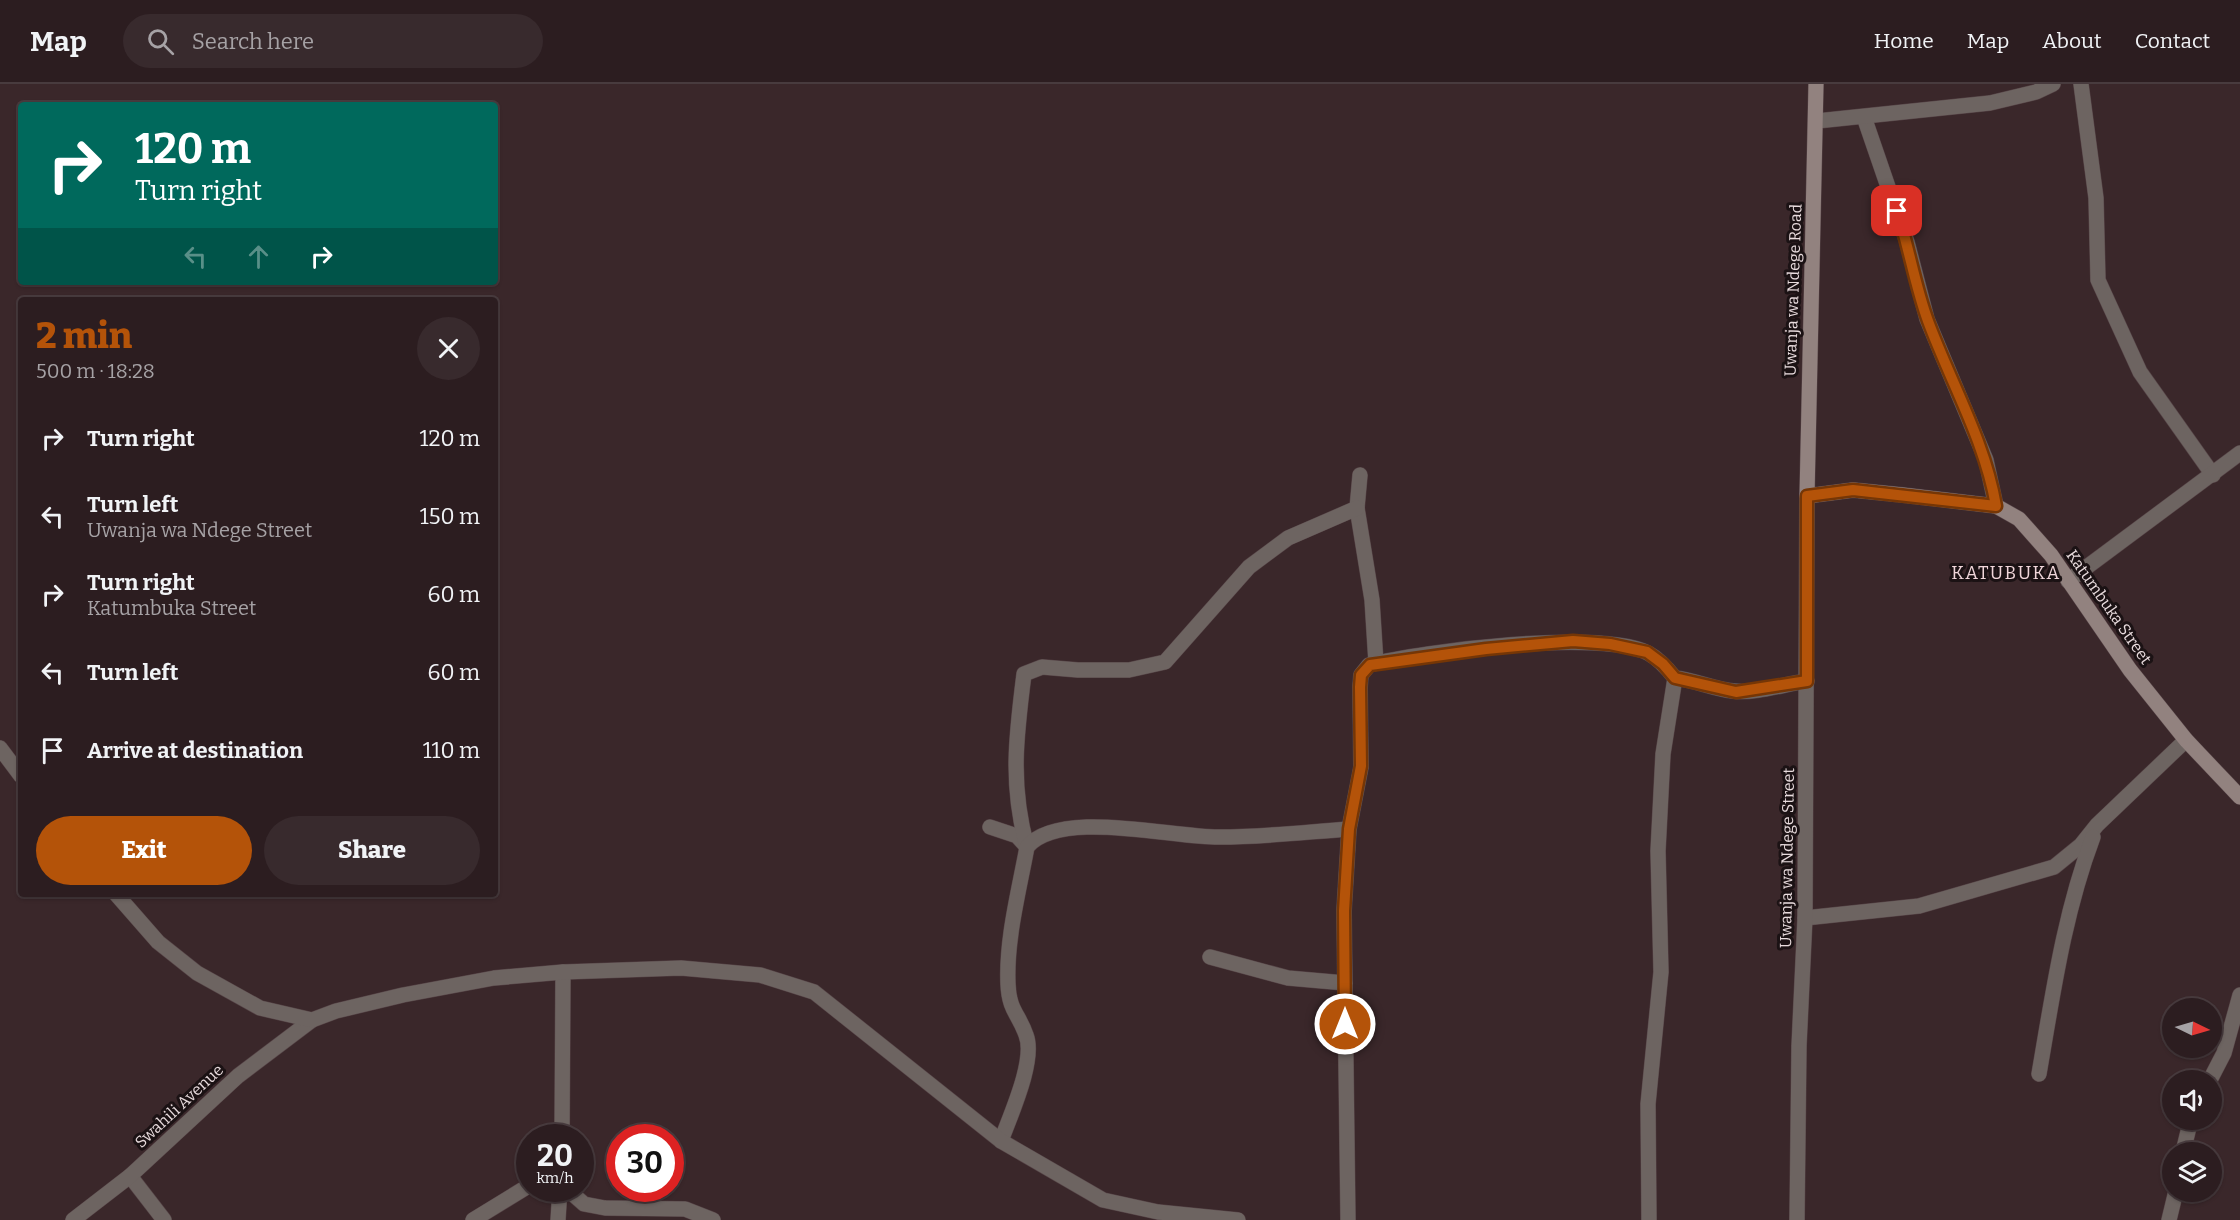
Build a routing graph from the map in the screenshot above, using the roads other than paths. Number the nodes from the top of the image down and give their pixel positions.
1 (1816, 84) edge
2 (2053, 84) edge
3 (2081, 84) edge
4 (1864, 117) junction
5 (1817, 121) junction
6 (2240, 453) edge
7 (1360, 475) dead end
8 (2214, 475) junction
9 (1807, 496) junction
10 (1996, 506) junction
11 (1357, 508) junction
12 (2068, 581) junction
13 (1376, 663) junction
14 (1675, 678) junction
15 (1807, 681) junction
16 (2186, 740) junction
17 (0, 748) edge
18 (18, 772) edge
19 (2240, 797) edge
20 (2097, 825) junction
21 (990, 827) dead end
22 (1349, 829) junction
23 (1027, 847) junction
24 (119, 897) edge
25 (1805, 918) junction
26 (1210, 957) dead end
27 (563, 972) junction
28 (1345, 983) junction
29 (2240, 995) edge
30 (312, 1020) junction
31 (2215, 1070) edge
32 (2039, 1074) dead end
33 (561, 1124) edge
34 (1001, 1141) junction
35 (130, 1176) junction
36 (516, 1194) edge
37 (559, 1202) edge
38 (583, 1202) edge
39 (2173, 1202) edge
40 (73, 1220) edge
41 (164, 1220) edge
42 (473, 1220) edge
43 (558, 1220) edge
44 (713, 1220) edge
45 (1238, 1220) edge
46 (1348, 1220) edge
47 (1649, 1220) edge
48 (1797, 1220) edge
49 (2169, 1220) edge

1 - 5 main road, Uwanja wa Ndege Road
2 - 4 street
3 - 8 street
4 - 5 street
4 - 10 street
5 - 9 main road, Uwanja wa Ndege Road
6 - 8 street
7 - 11 street
8 - 12 street
9 - 10 main road, Katumbuka Street
9 - 15 street, Uwanja wa Ndege Street
10 - 12 main road, Katumbuka Street
11 - 13 street
11 - 23 street
12 - 16 main road, Katumbuka Street
13 - 14 street
13 - 22 street
14 - 15 street
14 - 47 street
15 - 25 street, Uwanja wa Ndege Street
16 - 19 main road, Katumbuka Street
16 - 20 street
17 - 18 street
20 - 25 street
20 - 32 street
21 - 23 street
22 - 23 street
22 - 28 street
23 - 34 street
24 - 30 street
25 - 48 street, Uwanja wa Ndege Street
26 - 28 street
27 - 30 street
27 - 33 street
27 - 34 street
28 - 46 street
29 - 31 street
30 - 35 street, Swahili Avenue
34 - 45 street
35 - 40 street, Swahili Avenue
35 - 41 street
36 - 42 street
37 - 43 street
38 - 44 street
39 - 49 street

